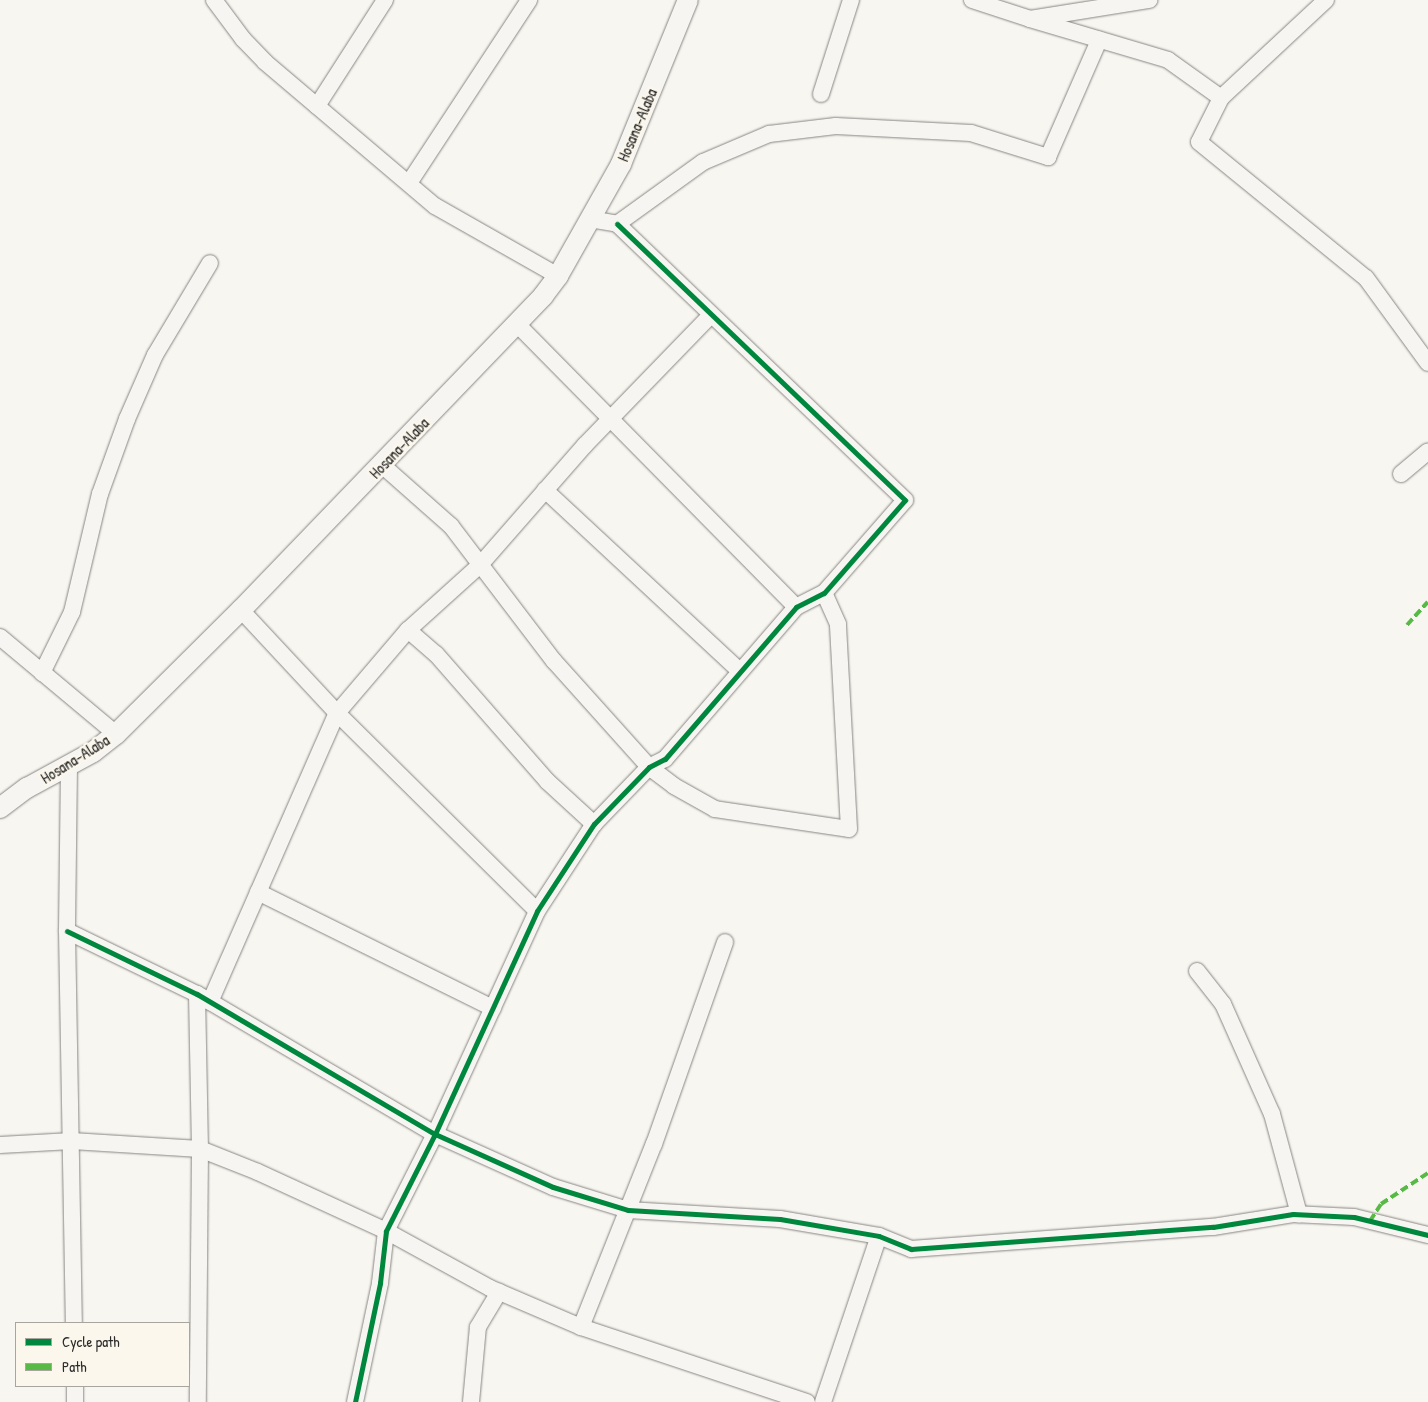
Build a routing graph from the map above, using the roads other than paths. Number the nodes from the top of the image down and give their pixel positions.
1 (214, 0) edge
2 (384, 0) edge
3 (529, 0) edge
4 (688, 0) edge
5 (851, 0) edge
6 (975, 0) edge
7 (1150, 0) edge
8 (1326, 0) edge
9 (1030, 19) junction
10 (1099, 40) junction
11 (820, 94) dead end
12 (1221, 98) junction
13 (317, 106) junction
14 (409, 183) junction
15 (590, 219) junction
16 (617, 224) junction
17 (210, 263) dead end
18 (558, 276) junction
19 (710, 316) junction
20 (518, 325) junction
21 (1428, 363) edge
22 (610, 419) junction
23 (1428, 451) edge
24 (382, 465) junction
25 (1401, 474) dead end
26 (545, 490) junction
27 (480, 565) junction
28 (824, 593) junction
29 (796, 607) junction
30 (241, 610) junction
31 (408, 630) junction
32 (0, 637) edge
33 (740, 671) junction
34 (42, 673) junction
35 (337, 713) junction
36 (116, 734) junction
37 (69, 765) junction
38 (649, 767) junction
39 (0, 808) edge
40 (594, 824) junction
41 (258, 892) junction
42 (537, 911) junction
43 (67, 931) junction
44 (725, 942) dead end
45 (1197, 971) dead end
46 (203, 998) junction
47 (493, 1008) junction
48 (435, 1134) junction
49 (72, 1142) junction
50 (0, 1144) edge
51 (200, 1149) junction
52 (628, 1210) junction
53 (1299, 1214) junction
54 (386, 1231) junction
55 (1428, 1235) edge
56 (879, 1236) junction
57 (499, 1292) junction
58 (74, 1322) edge
59 (581, 1327) junction
60 (75, 1387) edge
61 (75, 1402) edge
62 (198, 1402) edge
63 (355, 1402) edge
64 (470, 1402) edge
65 (807, 1402) edge
66 (823, 1402) edge

1 - 13 street
2 - 13 street
3 - 14 street
4 - 15 main road, Hosana-Alaba
5 - 11 street
6 - 9 street
7 - 9 street
8 - 12 street
9 - 10 street
10 - 12 street
10 - 16 street
12 - 21 street
13 - 14 street
14 - 18 street
15 - 16 street
15 - 18 main road, Hosana-Alaba
16 - 19 street
17 - 34 street
18 - 20 main road, Hosana-Alaba
19 - 22 street
19 - 28 street
20 - 22 street
20 - 24 main road, Hosana-Alaba
22 - 26 street
22 - 29 street
23 - 25 street
24 - 27 street
24 - 30 main road, Hosana-Alaba
26 - 27 street
26 - 33 street
27 - 31 street
27 - 38 street
28 - 29 street
28 - 38 street
29 - 33 street
30 - 35 street
30 - 36 main road, Hosana-Alaba
31 - 35 street
31 - 40 street
32 - 34 street
33 - 38 street
34 - 36 street
35 - 41 street
35 - 42 street
36 - 37 main road, Hosana-Alaba
37 - 39 main road, Hosana-Alaba
37 - 43 street
38 - 40 street
40 - 42 street
41 - 46 street
41 - 47 street
42 - 47 street
43 - 46 street
43 - 49 street
44 - 52 street
45 - 53 street
46 - 48 street
46 - 51 street
47 - 48 street
48 - 52 street
48 - 54 street
49 - 50 street
49 - 51 street
49 - 58 street
51 - 54 street
51 - 62 street
52 - 56 street
52 - 59 street
53 - 55 street
53 - 56 street
54 - 57 street
54 - 63 street
56 - 66 street
57 - 59 street
57 - 64 street
59 - 65 street
60 - 61 street

